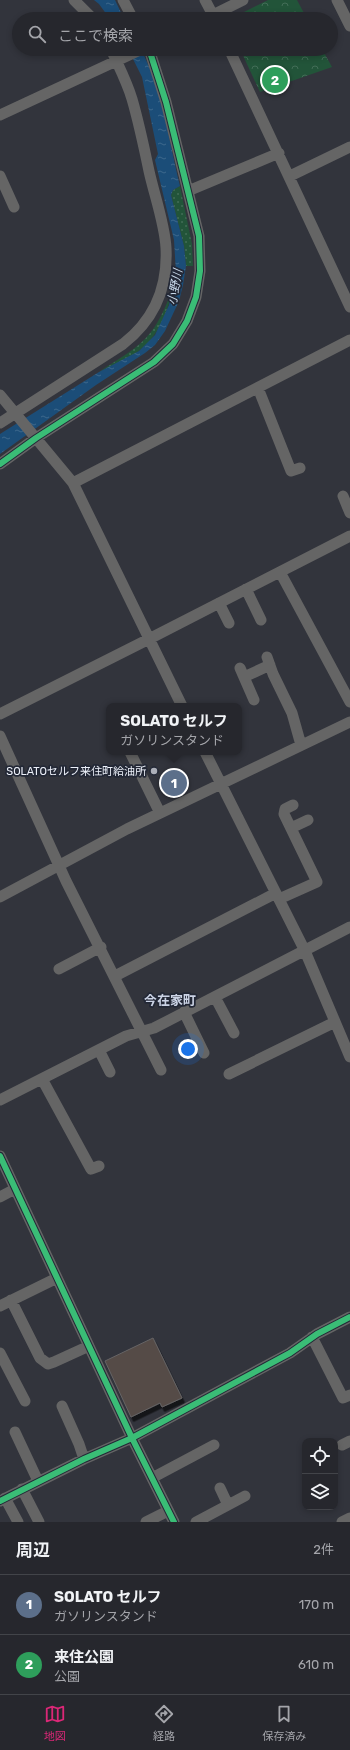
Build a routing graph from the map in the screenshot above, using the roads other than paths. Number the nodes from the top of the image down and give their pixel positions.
1 (74, 0) edge
2 (122, 0) edge
3 (205, 0) edge
4 (244, 0) edge
5 (337, 0) edge
6 (86, 12) edge
7 (129, 12) edge
8 (209, 12) edge
9 (222, 12) edge
10 (350, 26) edge
11 (116, 56) edge
12 (127, 56) edge
13 (151, 56) edge
14 (233, 56) edge
15 (119, 60) junction
16 (0, 115) edge
17 (350, 147) edge
18 (279, 153) junction
19 (0, 176) edge
20 (290, 176) junction
21 (188, 192) junction
22 (14, 207) dead end
23 (350, 307) edge
24 (350, 340) edge
25 (258, 388) junction
26 (0, 395) edge
27 (17, 414) junction
28 (0, 423) edge
29 (35, 437) junction
30 (0, 464) edge
31 (300, 468) dead end
32 (73, 483) junction
33 (343, 496) dead end
34 (350, 513) edge
35 (350, 536) edge
36 (280, 572) junction
37 (246, 589) junction
38 (219, 603) junction
39 (261, 620) dead end
40 (229, 623) dead end
41 (149, 639) junction
42 (254, 700) dead end
43 (350, 702) edge
44 (181, 703) edge
45 (0, 714) edge
46 (350, 722) edge
47 (0, 736) edge
48 (301, 745) junction
49 (131, 755) edge
50 (206, 755) edge
51 (220, 783) junction
52 (293, 805) dead end
53 (160, 813) junction
54 (308, 820) dead end
55 (291, 828) junction
56 (60, 865) junction
57 (277, 896) junction
58 (0, 897) edge
59 (350, 927) edge
60 (100, 947) junction
61 (305, 951) junction
62 (59, 969) dead end
63 (115, 976) junction
64 (215, 997) junction
65 (184, 1012) junction
66 (335, 1022) junction
67 (141, 1031) junction
68 (234, 1033) dead end
69 (99, 1050) junction
70 (204, 1053) dead end
71 (350, 1057) edge
72 (161, 1070) dead end
73 (110, 1072) dead end
74 (229, 1074) dead end
75 (42, 1079) junction
76 (0, 1100) edge
77 (0, 1156) edge
78 (99, 1166) dead end
79 (15, 1189) junction
80 (0, 1197) edge
81 (57, 1278) junction
82 (11, 1300) junction
83 (0, 1306) edge
84 (350, 1317) edge
85 (312, 1337) junction
86 (89, 1346) junction
87 (0, 1352) edge
88 (350, 1395) edge
89 (25, 1401) dead end
90 (62, 1406) dead end
91 (15, 1432) dead end
92 (132, 1438) junction
93 (214, 1445) dead end
94 (84, 1459) junction
95 (152, 1478) junction
96 (38, 1481) junction
97 (220, 1488) dead end
98 (22, 1489) junction
99 (245, 1496) dead end
100 (3, 1499) edge
101 (232, 1507) junction
102 (168, 1511) junction
103 (350, 1518) edge
104 (18, 1522) edge
105 (39, 1522) edge
106 (146, 1522) edge
107 (174, 1522) edge
108 (196, 1522) edge
109 (342, 1522) edge

1 - 6 street
2 - 7 street
3 - 8 street
4 - 9 street
5 - 10 street
11 - 15 street
12 - 15 street
13 - 21 street
14 - 18 street
15 - 16 street
15 - 27 street
17 - 20 street
18 - 20 street
18 - 21 street
19 - 22 street
20 - 23 street
21 - 29 street
24 - 25 street
25 - 31 street
25 - 32 street
26 - 27 street
27 - 28 street
27 - 29 street
29 - 30 street
29 - 32 street
32 - 41 street
33 - 34 street
35 - 36 street
36 - 37 street
36 - 43 street
37 - 38 street
37 - 39 street
38 - 40 street
38 - 41 street
41 - 44 street
41 - 45 street
42 - 48 street
46 - 48 street
47 - 56 street
48 - 51 street
49 - 53 street
50 - 51 street
51 - 53 street
51 - 57 street
52 - 55 street
53 - 56 street
54 - 55 street
55 - 57 street
56 - 58 street
56 - 60 street
57 - 61 street
57 - 63 street
59 - 61 street
60 - 62 street
60 - 63 street
61 - 64 street
61 - 66 street
63 - 67 street
64 - 65 street
64 - 68 street
65 - 67 street
65 - 70 street
66 - 71 street
66 - 74 street
67 - 69 street
67 - 72 street
69 - 73 street
69 - 75 street
75 - 76 street
75 - 78 street
77 - 79 street
79 - 80 street
79 - 81 street
81 - 82 street
81 - 86 street
82 - 83 street
82 - 86 street
84 - 85 street
85 - 88 street
85 - 92 street
86 - 92 street
87 - 89 street
90 - 94 street
91 - 96 street
92 - 94 street
92 - 95 street
93 - 95 street
94 - 96 street
95 - 102 street
96 - 98 street
97 - 101 street
98 - 100 street
98 - 105 street
99 - 101 street
100 - 104 street
101 - 108 street
102 - 106 street
102 - 107 street
103 - 109 street

